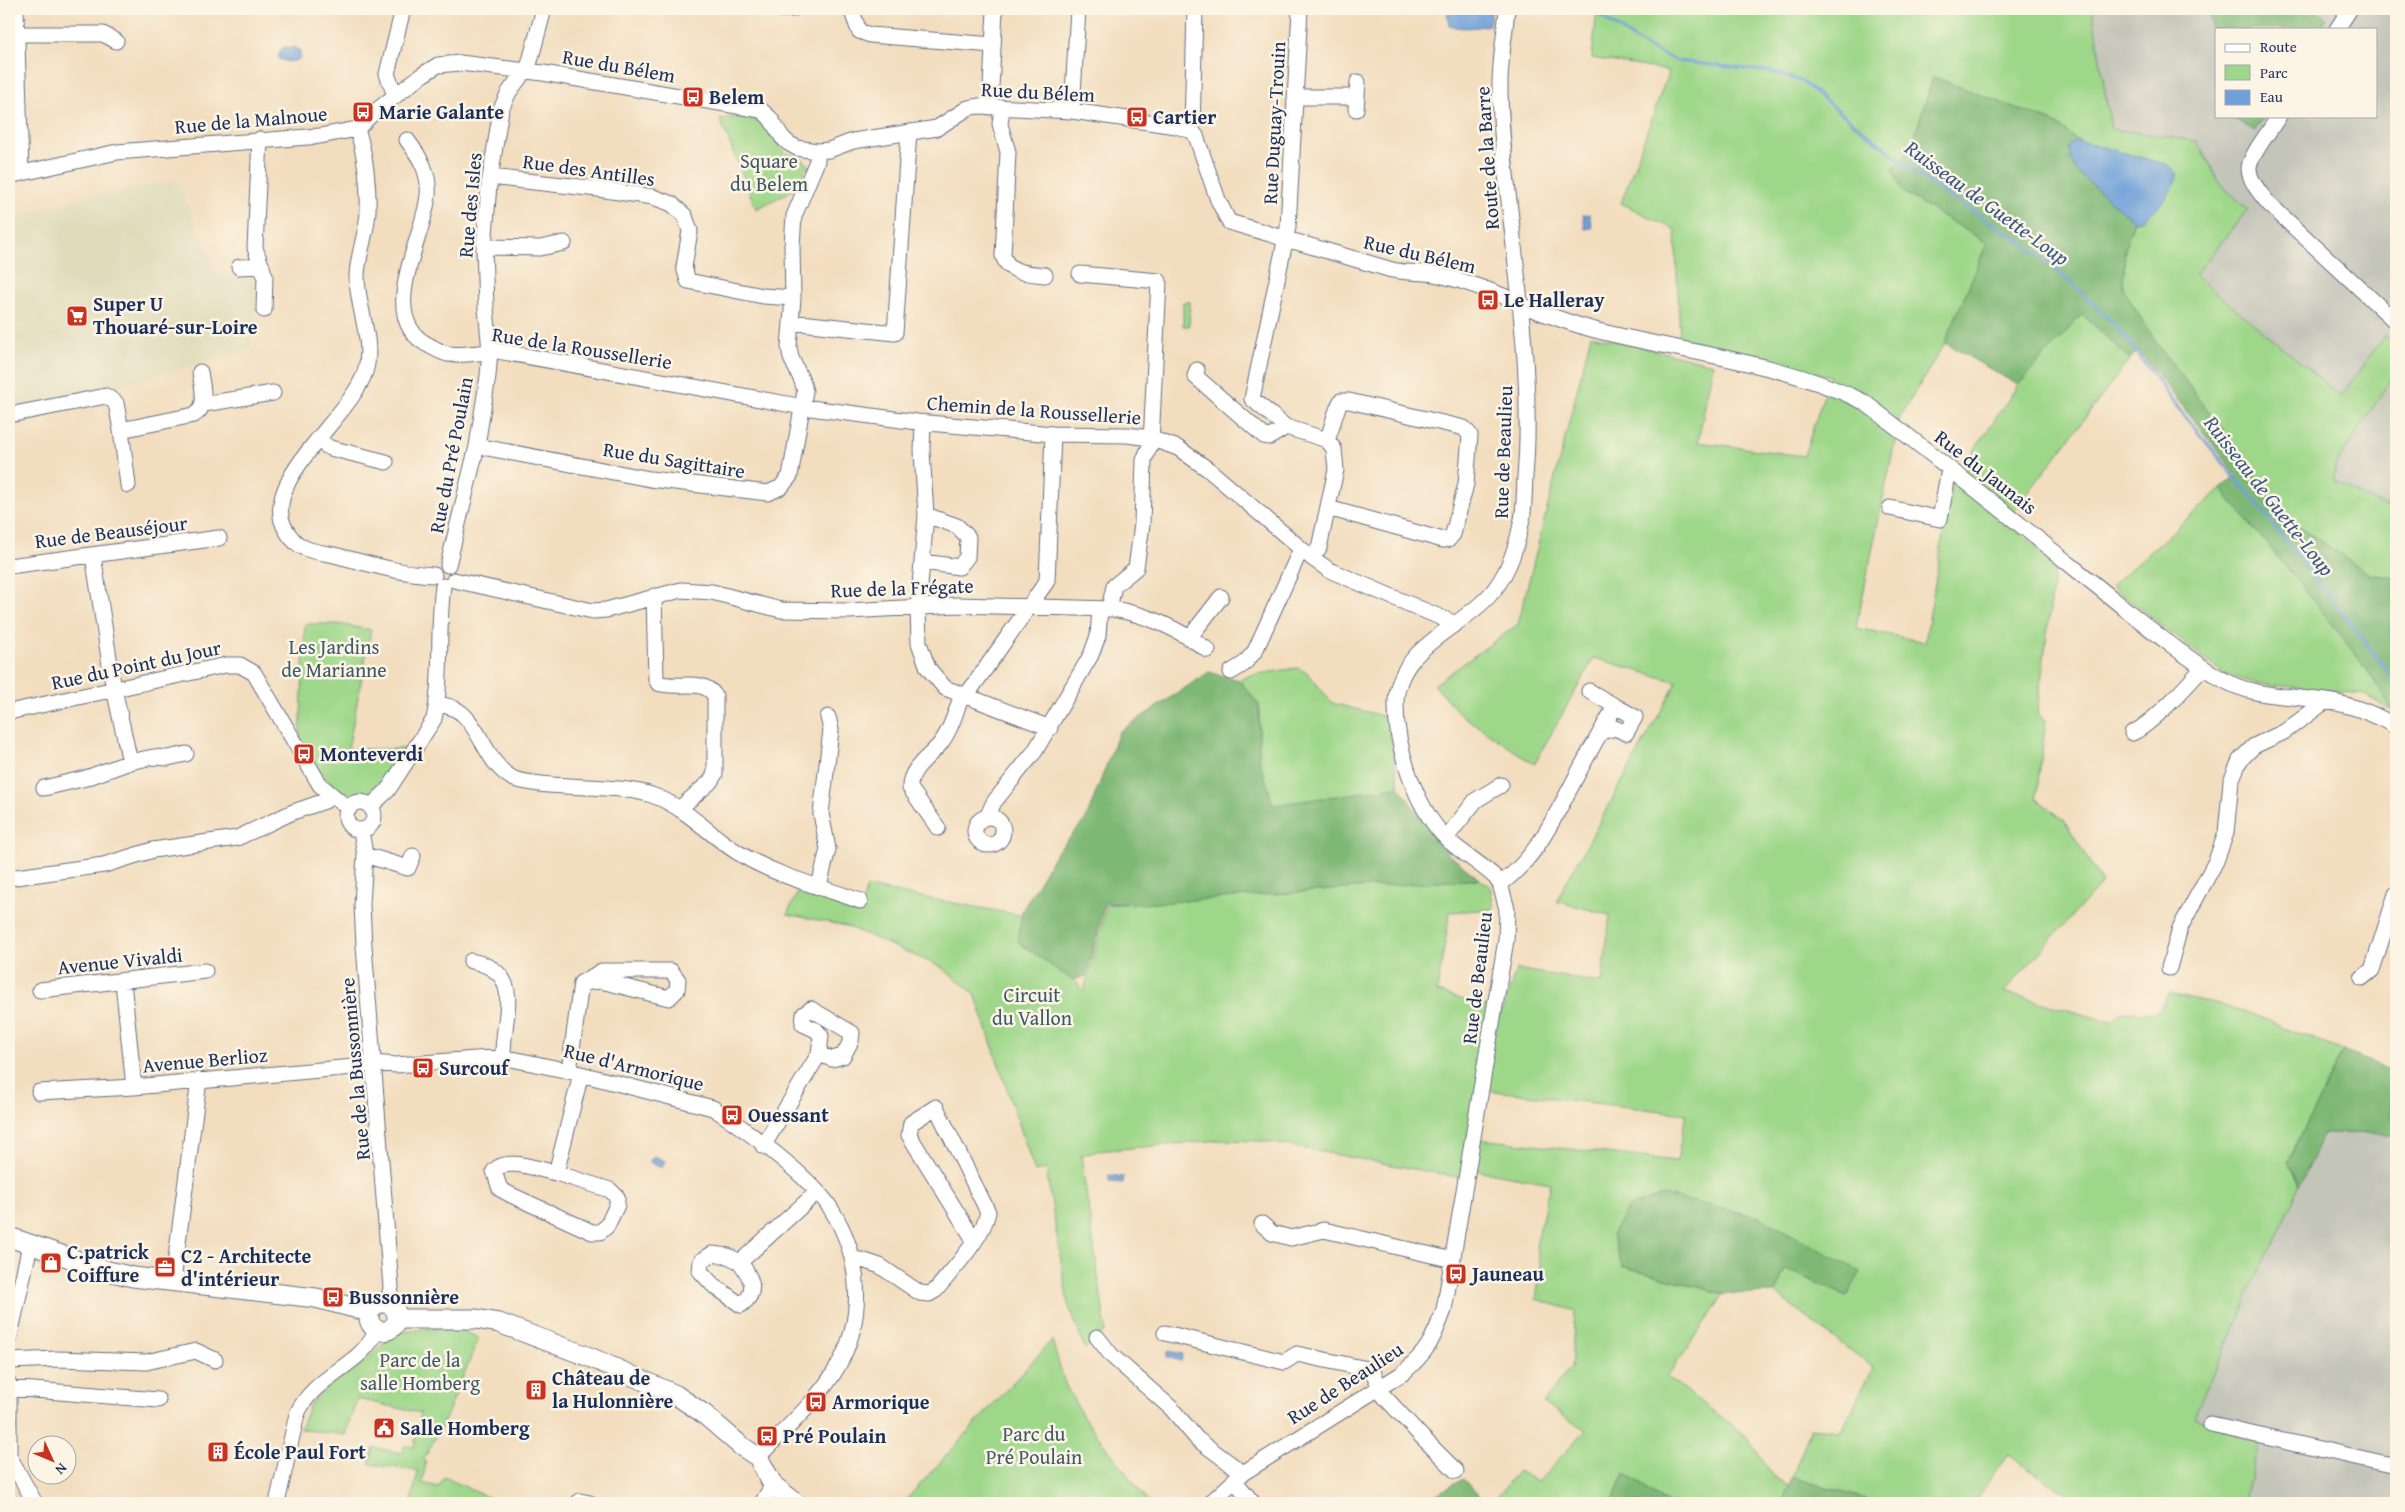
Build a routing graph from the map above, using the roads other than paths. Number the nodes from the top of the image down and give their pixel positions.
1 (16, 9) edge
2 (403, 9) edge
3 (544, 9) edge
4 (779, 9) edge
5 (793, 9) edge
6 (851, 9) edge
7 (995, 9) edge
8 (1078, 9) edge
9 (1195, 9) edge
10 (1300, 9) edge
11 (1507, 9) edge
12 (2350, 9) edge
13 (2338, 28) edge
14 (16, 34) junction
15 (116, 41) dead end
16 (993, 45) junction
17 (525, 70) junction
18 (395, 95) junction
19 (1357, 96) dead end
20 (1296, 97) junction
21 (996, 108) junction
22 (1072, 111) junction
23 (2278, 118) edge
24 (357, 129) junction
25 (1192, 131) junction
26 (909, 132) junction
27 (260, 140) junction
28 (407, 140) dead end
29 (817, 151) junction
30 (15, 175) edge
31 (490, 177) junction
32 (1286, 239) junction
33 (564, 243) dead end
34 (484, 247) junction
35 (239, 266) dead end
36 (262, 266) junction
37 (1080, 274) dead end
38 (1045, 275) dead end
39 (793, 298) junction
40 (1521, 304) junction
41 (264, 310) dead end
42 (791, 322) junction
43 (2396, 322) edge
44 (490, 351) junction
45 (1197, 370) dead end
46 (200, 372) dead end
47 (273, 393) dead end
48 (204, 404) junction
49 (803, 407) junction
50 (9, 415) edge
51 (923, 423) junction
52 (1286, 427) junction
53 (121, 430) junction
54 (1053, 434) junction
55 (1150, 438) junction
56 (317, 440) junction
57 (1327, 440) junction
58 (476, 446) junction
59 (386, 462) dead end
60 (1949, 469) junction
61 (128, 485) dead end
62 (1328, 508) junction
63 (1890, 508) dead end
64 (926, 515) junction
65 (219, 538) dead end
66 (1306, 554) junction
67 (93, 555) junction
68 (923, 562) junction
69 (9, 566) edge
70 (444, 580) junction
71 (654, 596) junction
72 (1221, 597) dead end
73 (1029, 607) junction
74 (918, 609) junction
75 (1104, 609) junction
76 (1456, 624) junction
77 (1190, 637) junction
78 (1208, 650) dead end
79 (2203, 667) junction
80 (1231, 672) dead end
81 (114, 689) junction
82 (1589, 691) dead end
83 (964, 695) junction
84 (2326, 701) junction
85 (437, 705) junction
86 (1615, 706) junction
87 (9, 712) edge
88 (828, 717) dead end
89 (2396, 727) edge
90 (1050, 728) junction
91 (1601, 732) junction
92 (2132, 732) dead end
93 (186, 754) dead end
94 (130, 762) junction
95 (1501, 785) dead end
96 (44, 788) dead end
97 (331, 795) junction
98 (370, 807) junction
99 (349, 808) junction
100 (679, 809) junction
101 (987, 817) dead end
102 (938, 828) dead end
103 (361, 830) junction
104 (1446, 838) junction
105 (364, 855) junction
106 (413, 856) dead end
107 (9, 878) edge
108 (1500, 884) junction
109 (820, 886) junction
110 (2396, 894) edge
111 (860, 901) dead end
112 (2391, 925) edge
113 (471, 961) dead end
114 (2169, 968) dead end
115 (205, 971) dead end
116 (2362, 978) dead end
117 (122, 982) junction
118 (581, 983) junction
119 (40, 990) dead end
120 (818, 1054) dead end
121 (503, 1057) junction
122 (374, 1063) junction
123 (575, 1073) junction
124 (199, 1080) junction
125 (134, 1087) junction
126 (39, 1092) dead end
127 (763, 1146) junction
128 (556, 1173) junction
129 (817, 1192) junction
130 (1262, 1224) dead end
131 (9, 1237) edge
132 (974, 1240) junction
133 (30, 1245) junction
134 (853, 1260) junction
135 (1453, 1260) junction
136 (740, 1262) dead end
137 (173, 1281) junction
138 (377, 1308) junction
139 (397, 1320) junction
140 (377, 1330) junction
141 (1165, 1333) dead end
142 (1097, 1337) dead end
143 (9, 1340) edge
144 (215, 1360) dead end
145 (9, 1361) edge
146 (9, 1384) edge
147 (1381, 1387) junction
148 (9, 1388) edge
149 (158, 1400) dead end
150 (2211, 1425) dead end
151 (9, 1456) edge
152 (758, 1457) junction
153 (2396, 1466) edge
154 (1456, 1471) dead end
155 (1239, 1476) junction
156 (773, 1485) junction
157 (35, 1503) edge
158 (277, 1503) edge
159 (578, 1503) edge
160 (590, 1503) edge
161 (762, 1503) edge
162 (796, 1503) edge
163 (1210, 1503) edge
164 (1253, 1503) edge

1 - 14 street
2 - 18 street
3 - 17 street, Rue des Isles
4 - 5 street
6 - 16 street
7 - 16 street
8 - 22 street
9 - 25 street
10 - 20 street, Rue Duguay-Trouin
11 - 40 street, Route de la Barre
12 - 13 street
14 - 15 street
14 - 30 street
16 - 21 street
17 - 18 street, Rue du Bélem
17 - 29 street, Rue du Bélem
17 - 31 street, Rue des Isles
18 - 24 street, Rue de la Malnoue
19 - 20 street
20 - 32 street, Rue Duguay-Trouin
21 - 22 street, Rue du Bélem
21 - 26 street, Rue du Bélem
21 - 38 street
22 - 25 street, Rue du Bélem
23 - 43 street
24 - 27 street, Rue de la Malnoue
24 - 56 street
25 - 32 street, Rue du Bélem
26 - 29 street, Rue du Bélem
26 - 42 street
27 - 30 street, Rue de la Malnoue
27 - 36 street
28 - 44 street, Rue de la Roussellerie
29 - 39 street, Rue du Sagittaire
31 - 34 street, Rue des Isles
31 - 39 street, Rue des Antilles
32 - 40 street, Rue du Bélem
32 - 52 street, Rue Duguay-Trouin
33 - 34 street
34 - 44 street, Rue des Isles
35 - 36 street
36 - 41 street
37 - 55 street
39 - 42 street, Rue du Sagittaire
40 - 60 street, Rue du Jaunais
40 - 76 street, Rue de Beaulieu
42 - 49 street, Rue du Sagittaire
44 - 49 street, Rue de la Roussellerie
44 - 58 street, Rue du Pré Poulain
45 - 52 street
46 - 48 street
47 - 48 street
48 - 53 street
49 - 51 street, Chemin de la Roussellerie
49 - 58 street, Rue du Sagittaire
50 - 53 street
51 - 54 street, Chemin de la Roussellerie
51 - 64 street
52 - 57 street
53 - 61 street
54 - 55 street, Chemin de la Roussellerie
54 - 73 street
55 - 66 street, Chemin de la Roussellerie
55 - 75 street
56 - 59 street
56 - 70 street
57 - 62 street
57 - 62 street
58 - 70 street, Rue du Pré Poulain
60 - 63 street
60 - 79 street, Rue du Jaunais
62 - 66 street
64 - 68 street
64 - 68 street
65 - 67 street, Rue de Beauséjour
66 - 76 street, Chemin de la Roussellerie
66 - 80 street
67 - 69 street, Rue de Beauséjour
67 - 81 street
68 - 74 street
70 - 71 street, Rue de la Frégate
70 - 85 street
71 - 74 street, Rue de la Frégate
71 - 100 street
72 - 77 street
73 - 74 street, Rue de la Frégate
73 - 75 street, Rue de la Frégate
73 - 83 street
74 - 83 street
75 - 77 street, Rue de la Frégate
75 - 90 street
76 - 104 street, Rue de Beaulieu
77 - 78 street, Rue de la Frégate
79 - 84 street, Rue du Jaunais
79 - 92 street
81 - 87 street, Rue du Point du Jour
81 - 94 street
81 - 97 street, Rue du Point du Jour
82 - 86 street
83 - 90 street
83 - 102 street
84 - 89 street, Rue du Jaunais
84 - 114 street
85 - 98 street
85 - 100 street
86 - 91 street
86 - 91 street
88 - 109 street
90 - 101 street
91 - 108 street
93 - 94 street
94 - 96 street
95 - 104 street
97 - 99 street, Rue du Point du Jour
97 - 107 street
98 - 99 street
98 - 103 street
99 - 103 street
100 - 109 street
103 - 105 street, Rue de la Bussonnière
104 - 108 street, Rue de Beaulieu
105 - 106 street
105 - 122 street, Rue de la Bussonnière
108 - 135 street, Rue de Beaulieu
109 - 111 street
110 - 112 street
112 - 116 street
113 - 121 street
115 - 117 street, Avenue Vivaldi
117 - 119 street, Avenue Vivaldi
117 - 125 street
118 - 118 street
118 - 123 street
120 - 127 street
121 - 122 street, Rue d'Armorique
121 - 123 street, Rue d'Armorique
122 - 124 street, Avenue Berlioz
122 - 138 street, Rue de la Bussonnière
123 - 127 street, Rue d'Armorique
123 - 128 street
124 - 125 street, Avenue Berlioz
124 - 137 street
125 - 126 street, Avenue Berlioz
127 - 129 street, Rue d'Armorique
128 - 128 street
129 - 134 street, Rue d'Armorique
129 - 136 street
130 - 135 street
131 - 133 main road
132 - 132 street
132 - 134 street
133 - 137 main road
133 - 143 street
134 - 152 street, Rue d'Armorique
135 - 147 street, Rue de Beaulieu
137 - 138 main road
138 - 139 main road
138 - 140 main road
139 - 140 main road
139 - 152 main road
140 - 158 street
141 - 147 street
142 - 155 street
144 - 145 street
146 - 148 street
147 - 154 street
147 - 155 street, Rue de Beaulieu
148 - 149 street
148 - 151 street
150 - 153 street
151 - 157 street
152 - 156 main road
155 - 163 street, Rue de Beaulieu
155 - 164 street
156 - 161 street
156 - 162 main road
159 - 160 street

